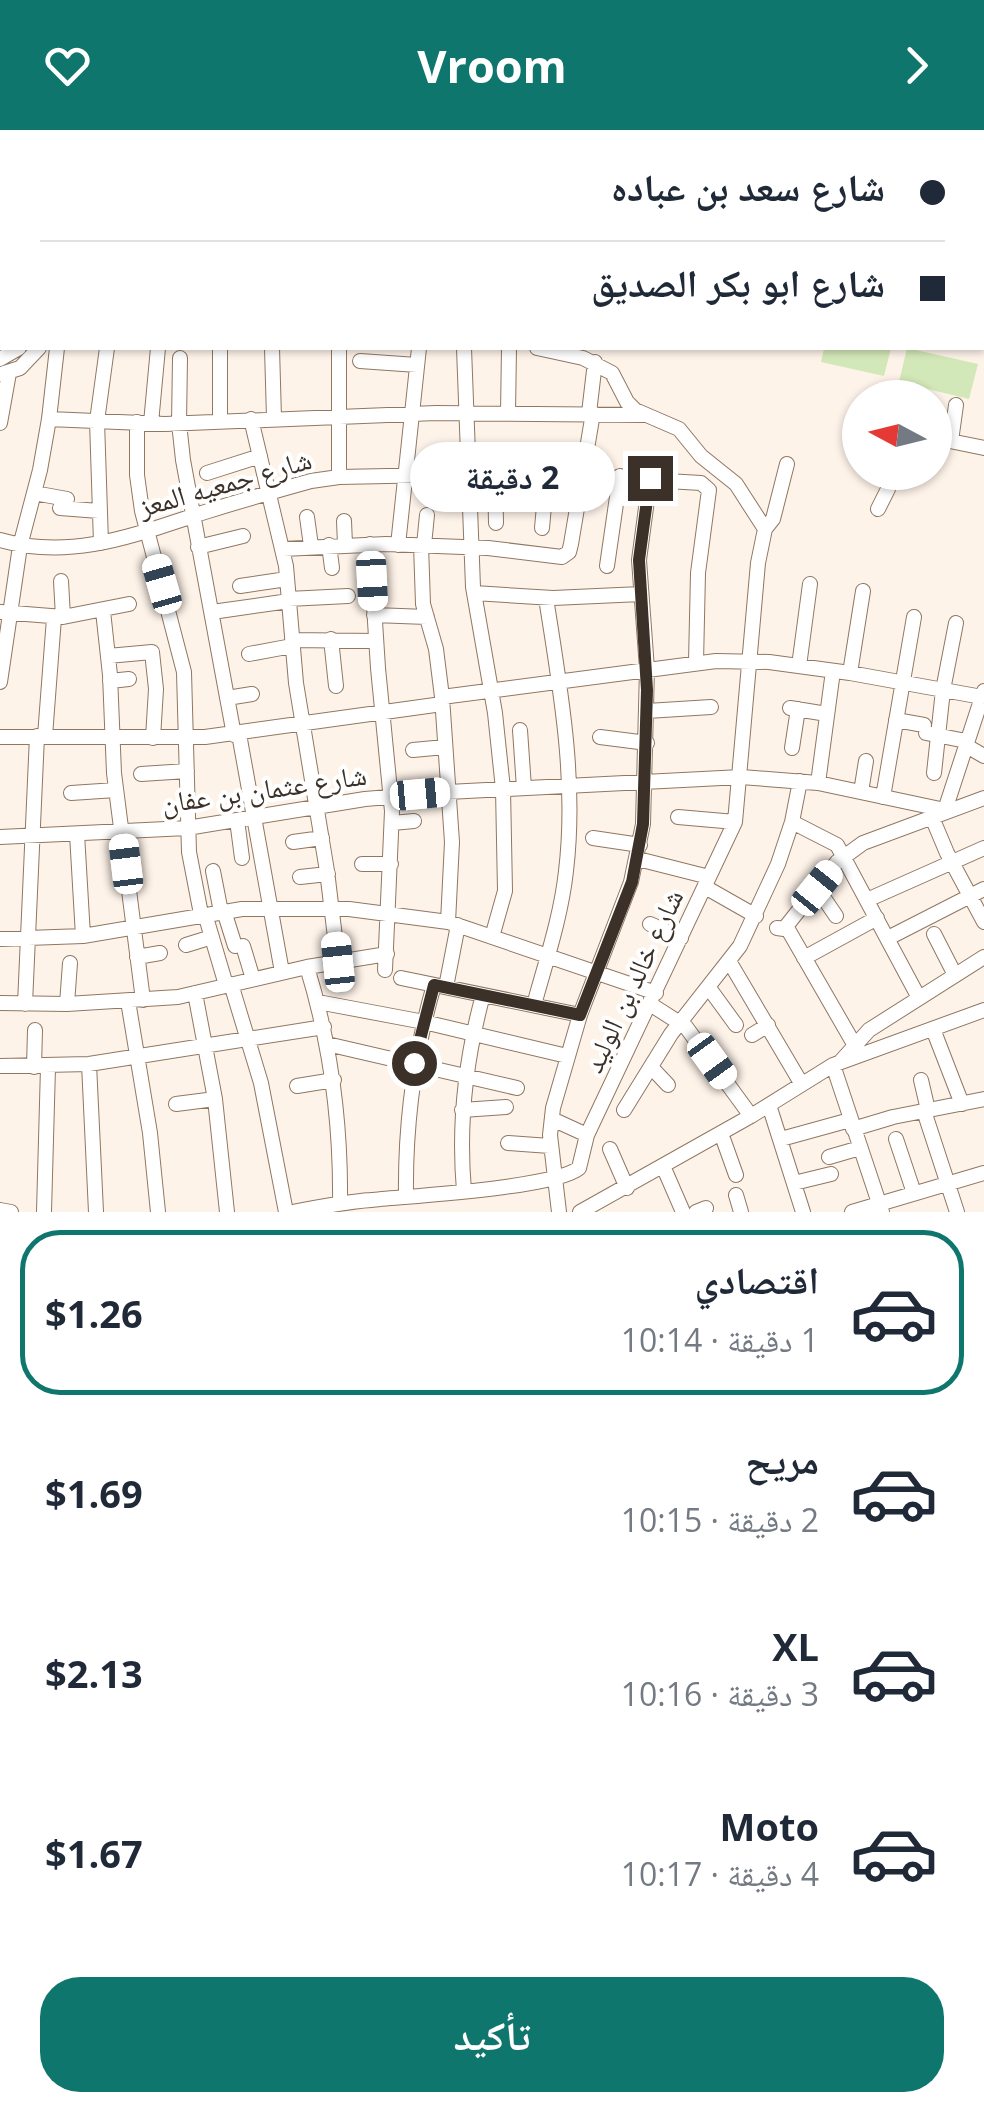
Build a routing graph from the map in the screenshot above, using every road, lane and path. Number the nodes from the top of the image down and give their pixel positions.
1 (38, 350) edge
2 (58, 350) edge
3 (107, 350) edge
4 (158, 350) edge
5 (220, 350) edge
6 (272, 350) edge
7 (339, 350) edge
8 (419, 350) edge
9 (464, 350) edge
10 (509, 350) edge
11 (544, 350) edge
12 (180, 358) dead end
13 (360, 361) dead end
14 (595, 362) junction
15 (417, 365) junction
16 (5, 373) edge
17 (956, 405) dead end
18 (466, 413) junction
19 (508, 413) junction
20 (591, 413) junction
21 (412, 414) junction
22 (645, 415) junction
23 (952, 415) edge
24 (337, 416) junction
25 (274, 418) junction
26 (49, 419) junction
27 (251, 420) junction
28 (97, 421) junction
29 (220, 421) junction
30 (0, 423) edge
31 (144, 423) junction
32 (179, 423) junction
33 (952, 441) edge
34 (984, 448) edge
35 (260, 456) junction
36 (787, 464) dead end
37 (207, 473) dead end
38 (495, 473) junction
39 (547, 473) junction
40 (468, 474) junction
41 (405, 475) junction
42 (582, 476) junction
43 (620, 476) junction
44 (338, 477) junction
45 (650, 478) junction
46 (888, 490) edge
47 (269, 492) junction
48 (34, 493) junction
49 (878, 509) dead end
50 (100, 511) junction
51 (426, 515) dead end
52 (192, 516) junction
53 (307, 517) dead end
54 (344, 521) dead end
55 (496, 523) dead end
56 (542, 528) dead end
57 (764, 529) junction
58 (147, 532) junction
59 (243, 536) dead end
60 (0, 540) edge
61 (100, 544) junction
62 (345, 544) junction
63 (370, 544) junction
64 (398, 544) junction
65 (328, 545) junction
66 (422, 545) junction
67 (20, 546) junction
68 (311, 546) junction
69 (198, 548) junction
70 (471, 548) junction
71 (283, 549) junction
72 (607, 566) dead end
73 (332, 568) dead end
74 (287, 579) junction
75 (61, 582) dead end
76 (810, 584) dead end
77 (240, 586) dead end
78 (862, 591) dead end
79 (474, 593) junction
80 (641, 594) junction
81 (348, 596) dead end
82 (546, 598) junction
83 (289, 600) junction
84 (129, 604) dead end
85 (103, 612) junction
86 (212, 612) junction
87 (4, 613) edge
88 (374, 615) junction
89 (427, 617) junction
90 (914, 617) dead end
91 (58, 618) junction
92 (956, 623) dead end
93 (331, 638) junction
94 (376, 641) junction
95 (292, 643) junction
96 (250, 654) dead end
97 (108, 656) junction
98 (696, 662) junction
99 (750, 662) junction
100 (799, 666) junction
101 (646, 669) junction
102 (833, 670) junction
103 (850, 673) junction
104 (0, 674) edge
105 (130, 679) dead end
106 (110, 681) junction
107 (559, 681) junction
108 (0, 682) edge
109 (902, 682) junction
110 (336, 686) dead end
111 (943, 690) junction
112 (492, 691) junction
113 (252, 694) dead end
114 (983, 694) edge
115 (227, 698) junction
116 (442, 700) junction
117 (712, 707) dead end
118 (383, 711) junction
119 (647, 711) junction
120 (827, 714) junction
121 (896, 720) junction
122 (302, 726) junction
123 (520, 730) dead end
124 (930, 731) junction
125 (236, 735) junction
126 (41, 736) junction
127 (111, 736) junction
128 (0, 737) edge
129 (600, 737) dead end
130 (153, 738) junction
131 (186, 738) junction
132 (647, 743) junction
133 (966, 743) junction
134 (445, 747) junction
135 (792, 748) dead end
136 (413, 750) dead end
137 (984, 756) edge
138 (866, 761) dead end
139 (187, 771) junction
140 (934, 773) dead end
141 (141, 774) dead end
142 (741, 776) junction
143 (645, 781) junction
144 (800, 781) junction
145 (818, 783) junction
146 (568, 785) junction
147 (503, 788) junction
148 (524, 788) junction
149 (116, 790) junction
150 (448, 792) junction
151 (862, 792) junction
152 (71, 794) dead end
153 (392, 796) junction
154 (883, 797) junction
155 (984, 798) edge
156 (317, 807) junction
157 (938, 813) junction
158 (678, 817) dead end
159 (254, 818) junction
160 (237, 820) junction
161 (414, 822) dead end
162 (735, 822) junction
163 (792, 822) junction
164 (392, 823) junction
165 (188, 828) junction
166 (122, 832) junction
167 (77, 834) junction
168 (32, 836) junction
169 (0, 838) edge
170 (322, 838) junction
171 (593, 838) dead end
172 (294, 842) dead end
173 (984, 848) edge
174 (639, 852) junction
175 (844, 856) junction
176 (242, 858) dead end
177 (952, 863) junction
178 (362, 864) dead end
179 (391, 864) junction
180 (213, 870) dead end
181 (328, 874) junction
182 (300, 877) dead end
183 (707, 882) junction
184 (817, 888) junction
185 (977, 893) edge
186 (867, 900) junction
187 (268, 908) junction
188 (332, 908) junction
189 (213, 913) junction
190 (389, 913) junction
191 (756, 916) junction
192 (836, 916) dead end
193 (877, 918) junction
194 (984, 922) edge
195 (453, 924) junction
196 (650, 924) dead end
197 (133, 928) junction
198 (934, 934) dead end
199 (83, 936) junction
200 (212, 937) junction
201 (492, 937) junction
202 (681, 938) junction
203 (888, 938) junction
204 (0, 939) edge
205 (30, 940) junction
206 (186, 945) dead end
207 (160, 953) dead end
208 (548, 956) junction
209 (137, 957) junction
210 (984, 957) edge
211 (804, 958) junction
212 (730, 961) junction
213 (338, 962) junction
214 (70, 963) dead end
215 (307, 967) junction
216 (282, 972) junction
217 (596, 972) junction
218 (955, 975) junction
219 (401, 978) dead end
220 (253, 979) junction
221 (229, 984) junction
222 (440, 986) junction
223 (709, 988) junction
224 (195, 993) junction
225 (482, 995) junction
226 (920, 998) junction
227 (653, 999) junction
228 (136, 1001) junction
229 (318, 1002) junction
230 (0, 1003) edge
231 (25, 1004) junction
232 (67, 1004) junction
233 (534, 1005) junction
234 (984, 1010) edge
235 (580, 1015) junction
236 (424, 1022) junction
237 (681, 1022) junction
238 (736, 1025) dead end
239 (768, 1025) junction
240 (324, 1026) junction
241 (932, 1029) junction
242 (36, 1030) dead end
243 (472, 1032) junction
244 (752, 1035) dead end
245 (250, 1040) junction
246 (328, 1044) junction
247 (854, 1044) junction
248 (205, 1046) junction
249 (138, 1055) junction
250 (567, 1056) junction
251 (414, 1063) junction
252 (837, 1063) junction
253 (89, 1064) junction
254 (0, 1066) edge
255 (41, 1067) junction
256 (651, 1067) junction
257 (465, 1076) junction
258 (334, 1080) junction
259 (921, 1080) dead end
260 (801, 1083) junction
261 (668, 1085) dead end
262 (297, 1086) dead end
263 (516, 1088) dead end
264 (215, 1099) junction
265 (984, 1100) edge
266 (176, 1104) dead end
267 (962, 1104) junction
268 (769, 1105) junction
269 (506, 1107) dead end
270 (462, 1110) junction
271 (624, 1110) dead end
272 (926, 1110) junction
273 (751, 1116) junction
274 (552, 1118) junction
275 (852, 1125) junction
276 (721, 1133) junction
277 (587, 1135) junction
278 (896, 1139) dead end
279 (782, 1140) junction
280 (508, 1143) dead end
281 (550, 1146) junction
282 (860, 1148) junction
283 (610, 1149) dead end
284 (829, 1157) dead end
285 (663, 1166) junction
286 (831, 1174) dead end
287 (984, 1174) edge
288 (736, 1175) dead end
289 (554, 1177) junction
290 (794, 1183) junction
291 (948, 1183) junction
292 (627, 1188) junction
293 (464, 1191) junction
294 (914, 1193) junction
295 (736, 1195) dead end
296 (406, 1196) junction
297 (897, 1205) edge
298 (339, 1207) edge
299 (881, 1208) edge
300 (0, 1210) edge
301 (590, 1210) edge
302 (11, 1212) edge
303 (44, 1212) edge
304 (96, 1212) edge
305 (158, 1212) edge
306 (228, 1212) edge
307 (289, 1212) edge
308 (559, 1212) edge
309 (683, 1212) edge
310 (741, 1212) edge
311 (802, 1212) edge
312 (852, 1212) edge
313 (956, 1212) edge

1 - 16 street
2 - 26 street
3 - 28 street
4 - 31 street
5 - 29 street
6 - 25 street
7 - 24 street
8 - 15 street
9 - 18 street
10 - 19 street
11 - 14 street
12 - 32 street
13 - 15 street
14 - 20 street
14 - 22 street
15 - 21 street
16 - 30 street
17 - 23 street
18 - 19 street
18 - 21 street
18 - 40 street
19 - 20 street
20 - 22 street
20 - 42 street
21 - 24 street
21 - 41 street
22 - 57 street
24 - 25 street
24 - 44 street
25 - 27 street
26 - 28 street
26 - 48 street
27 - 29 street
27 - 35 street
28 - 31 street
28 - 50 street
29 - 32 street
31 - 32 street
31 - 58 street
32 - 52 street
33 - 34 street
35 - 37 street
35 - 47 street
36 - 57 street, شارع خالد بن الوليد
38 - 39 street, شارع جمعيه المعز
38 - 40 street, شارع جمعيه المعز
38 - 55 street
39 - 42 street, شارع جمعيه المعز
39 - 56 street
40 - 41 street, شارع جمعيه المعز
40 - 70 street
41 - 44 street, شارع جمعيه المعز
41 - 64 street
42 - 43 street, شارع جمعيه المعز
42 - 70 street
43 - 45 street, شارع جمعيه المعز
43 - 72 street
44 - 47 street, شارع جمعيه المعز
45 - 80 street
45 - 98 street, شارع جمعيه المعز
46 - 49 street
47 - 52 street, شارع جمعيه المعز
47 - 71 street
48 - 50 street
48 - 67 street
50 - 61 street
51 - 66 street
52 - 58 street, شارع جمعيه المعز
52 - 69 street
53 - 68 street
54 - 62 street
57 - 99 street, شارع خالد بن الوليد
58 - 61 street, شارع جمعيه المعز
58 - 131 street
59 - 69 street
60 - 67 street, شارع جمعيه المعز
61 - 67 street, شارع جمعيه المعز
62 - 63 street
62 - 65 street
63 - 64 street
63 - 88 street
64 - 66 street
65 - 68 street
65 - 73 street
66 - 70 street
66 - 89 street
67 - 87 street
68 - 71 street
69 - 86 street
70 - 79 street
71 - 74 street
74 - 77 street
74 - 83 street
75 - 91 street
76 - 100 street
78 - 103 street
79 - 82 street
79 - 112 street
80 - 82 street
80 - 101 street
81 - 83 street
82 - 107 street
83 - 86 street
83 - 95 street
84 - 85 street
85 - 91 street
85 - 97 street
86 - 115 street
87 - 91 street
87 - 104 street
88 - 89 street
88 - 94 street
89 - 116 street
90 - 109 street
91 - 126 street
92 - 111 street
93 - 94 street
93 - 95 street
93 - 110 street
94 - 118 street
95 - 96 street
95 - 122 street
97 - 106 street
97 - 130 street
98 - 99 street
98 - 101 street
99 - 100 street
99 - 142 street, شارع خالد بن الوليد
100 - 102 street
101 - 107 street
101 - 119 street
102 - 103 street
102 - 120 street
103 - 109 street
104 - 108 street
105 - 106 street
106 - 127 street
107 - 112 street
107 - 146 street
109 - 111 street
109 - 121 street
111 - 114 street
111 - 124 street
112 - 116 street
112 - 147 street
113 - 115 street
114 - 133 street
115 - 125 street
116 - 118 street
116 - 134 street
117 - 119 street
118 - 122 street
118 - 153 street
119 - 132 street
120 - 135 street
120 - 145 street
121 - 124 street
121 - 154 street
122 - 125 street
122 - 156 street
123 - 148 street
124 - 133 street
124 - 140 street
125 - 131 street
125 - 159 street
126 - 127 street
126 - 128 street
126 - 168 street
127 - 130 street
127 - 149 street
129 - 132 street
130 - 131 street
131 - 139 street
132 - 143 street
133 - 137 street
133 - 157 street
134 - 136 street
134 - 150 street
138 - 151 street
139 - 141 street
139 - 165 street
142 - 143 street, شارع عثمان بن عفان
142 - 144 street, شارع عثمان بن عفان
142 - 162 street, شارع خالد بن الوليد
143 - 146 street, شارع عثمان بن عفان
143 - 174 street
144 - 145 street, شارع عثمان بن عفان
144 - 163 street
145 - 151 street, شارع عثمان بن عفان
146 - 148 street, شارع عثمان بن عفان
146 - 208 street
147 - 148 street, شارع عثمان بن عفان
147 - 150 street, شارع عثمان بن عفان
147 - 201 street
149 - 152 street
149 - 166 street
150 - 153 street, شارع عثمان بن عفان
150 - 195 street
151 - 154 street, شارع عثمان بن عفان
153 - 156 street, شارع عثمان بن عفان
153 - 164 street
154 - 157 street, شارع عثمان بن عفان
155 - 157 street
156 - 159 street, شارع عثمان بن عفان
156 - 170 street
157 - 175 street
157 - 177 street
158 - 162 street
159 - 160 street, شارع عثمان بن عفان
159 - 187 street
160 - 165 street, شارع عثمان بن عفان
160 - 176 street
161 - 164 street
162 - 183 street, شارع خالد بن الوليد
163 - 175 street
163 - 191 street
164 - 179 street
165 - 166 street, شارع عثمان بن عفان
165 - 189 street
166 - 167 street, شارع عثمان بن عفان
166 - 197 street
167 - 168 street, شارع عثمان بن عفان
167 - 199 street
168 - 169 street, شارع عثمان بن عفان
168 - 205 street
170 - 172 street
170 - 181 street
171 - 174 street
173 - 177 street
174 - 183 street
174 - 217 street
175 - 184 street
175 - 186 street
177 - 185 street
177 - 186 street
178 - 179 street
179 - 190 street
180 - 189 street
181 - 182 street
181 - 188 street
183 - 191 street
183 - 202 street, شارع خالد بن الوليد
184 - 192 street
184 - 211 street
185 - 194 street
185 - 203 street
186 - 193 street
187 - 188 street
187 - 189 street
187 - 216 street
188 - 190 street
188 - 213 street
189 - 197 street
189 - 200 street
189 - 220 street
190 - 195 street
190 - 213 street
191 - 212 street
193 - 203 street
193 - 211 street
195 - 201 street
195 - 222 street
196 - 202 street
197 - 199 street
197 - 209 street
198 - 218 street
199 - 205 street
200 - 206 street
200 - 221 street
201 - 208 street
202 - 227 street, شارع خالد بن الوليد
203 - 226 street
204 - 205 street
205 - 231 street
207 - 209 street
208 - 217 street
208 - 233 street
209 - 228 street
210 - 218 street
211 - 247 street
212 - 223 street
212 - 239 street
213 - 215 street
214 - 232 street
215 - 216 street
215 - 229 street
216 - 220 street
217 - 227 street
217 - 235 street
218 - 226 street
219 - 222 street
220 - 221 street
221 - 224 street
221 - 245 street
222 - 225 street
222 - 236 street
223 - 237 street
223 - 238 street
224 - 228 street
224 - 248 street
225 - 233 street
225 - 243 street
226 - 247 street
227 - 237 street
227 - 277 street, شارع خالد بن الوليد
228 - 232 street
228 - 249 street
229 - 236 street
229 - 240 street
230 - 231 street
231 - 232 street
233 - 235 street
234 - 241 street
235 - 250 street
236 - 243 street
236 - 251 street
237 - 256 street
237 - 273 street
239 - 244 street
239 - 260 street
240 - 245 street
240 - 246 street
241 - 252 street
241 - 267 street
242 - 255 street
243 - 250 street
243 - 257 street
245 - 248 street
245 - 307 street
246 - 251 street
246 - 258 street
247 - 252 street
248 - 249 street
248 - 264 street
249 - 253 street
249 - 305 street
250 - 274 street
251 - 257 street
251 - 296 street
252 - 260 street
252 - 275 street
253 - 255 street
253 - 304 street
254 - 255 street
255 - 303 street
256 - 261 street
256 - 271 street
257 - 263 street
257 - 270 street
258 - 262 street
258 - 298 street
259 - 272 street
260 - 268 street
264 - 266 street
264 - 306 street
265 - 267 street
267 - 272 street
268 - 273 street
268 - 279 street
269 - 270 street
270 - 293 street
272 - 275 street
272 - 291 street
273 - 276 street
274 - 277 street
274 - 281 street
275 - 279 street
275 - 282 street
276 - 285 street
276 - 288 street
277 - 289 street, شارع خالد بن الوليد
278 - 294 street
279 - 290 street
280 - 281 street
281 - 289 street
282 - 284 street
282 - 299 street
283 - 292 street
285 - 292 street
285 - 309 street
286 - 290 street
287 - 291 street
289 - 293 street
289 - 308 street
290 - 311 street
291 - 294 street
291 - 313 street
292 - 301 street
293 - 296 street
294 - 297 street
295 - 310 street
296 - 298 street
297 - 299 street
298 - 307 street
299 - 312 street
300 - 302 street

